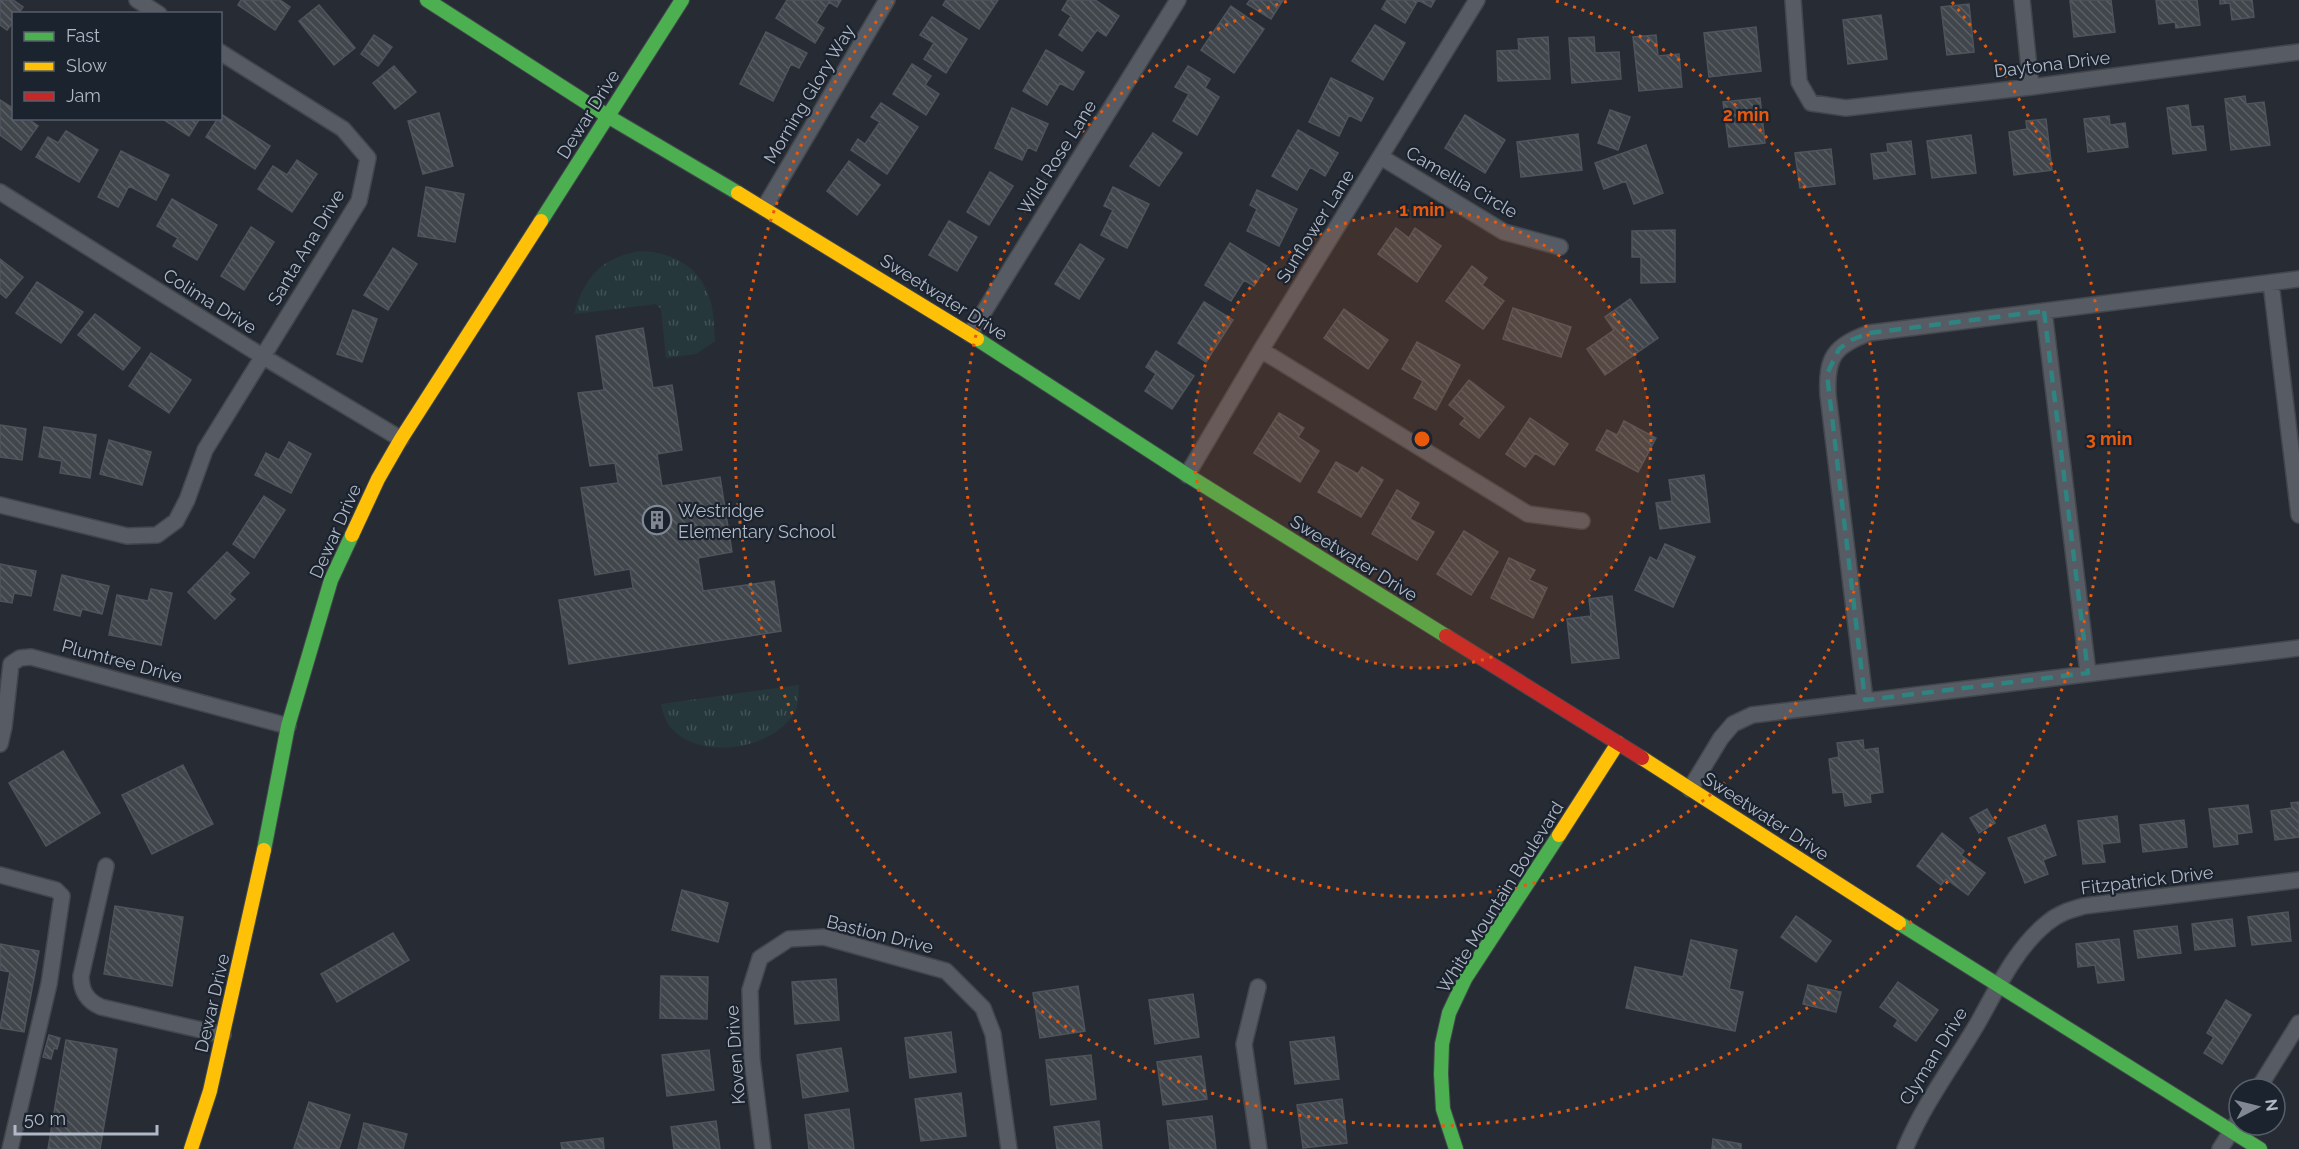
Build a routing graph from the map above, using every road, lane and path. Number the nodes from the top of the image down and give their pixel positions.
1 (137, 0) edge
2 (428, 0) edge
3 (682, 0) edge
4 (887, 0) edge
5 (1178, 0) edge
6 (1477, 0) edge
7 (1793, 0) edge
8 (2022, 0) edge
9 (156, 12) edge
10 (2299, 52) edge
11 (222, 53) edge
12 (2031, 87) junction
13 (609, 117) junction
14 (1381, 157) junction
15 (0, 192) edge
16 (764, 208) junction
17 (1560, 247) dead end
18 (2299, 279) edge
19 (2271, 283) junction
20 (2044, 311) junction
21 (970, 334) junction
22 (1261, 350) junction
23 (262, 356) junction
24 (401, 439) junction
25 (1187, 475) junction
26 (0, 505) edge
27 (2299, 515) edge
28 (1582, 521) dead end
29 (2299, 648) edge
30 (2088, 673) junction
31 (1865, 700) junction
32 (2, 726) edge
33 (288, 726) junction
34 (1618, 743) junction
35 (0, 744) edge
36 (1690, 789) junction
37 (106, 866) dead end
38 (0, 875) edge
39 (2299, 880) edge
40 (789, 939) joint
41 (1998, 986) junction
42 (1258, 987) dead end
43 (2299, 1023) edge
44 (223, 1035) junction
45 (2265, 1077) edge
46 (2227, 1120) edge
47 (2248, 1137) edge
48 (10, 1149) edge
49 (191, 1149) edge
50 (763, 1149) edge
51 (1010, 1149) edge
52 (1259, 1149) edge
53 (1456, 1149) edge
54 (1905, 1149) edge
55 (2260, 1149) edge

1 - 9 street
2 - 13 street, Sweetwater Drive
3 - 13 street, Dewar Drive
4 - 16 street, Morning Glory Way
5 - 21 street, Wild Rose Lane
6 - 14 street, Sunflower Lane
7 - 12 street, Daytona Drive
8 - 12 street
10 - 12 street, Daytona Drive
11 - 23 street, Santa Ana Drive
13 - 16 street, Sweetwater Drive
13 - 24 street, Dewar Drive
14 - 17 street, Camellia Circle
14 - 22 street, Sunflower Lane
15 - 23 street, Colima Drive
16 - 21 street, Sweetwater Drive
18 - 19 street
19 - 20 street
19 - 27 street
20 - 30 street
20 - 31 street
21 - 25 street, Sweetwater Drive
22 - 25 street, Sunflower Lane
22 - 28 street
23 - 24 street, Colima Drive
23 - 26 street, Santa Ana Drive
24 - 33 street, Dewar Drive
25 - 34 street, Sweetwater Drive
29 - 30 street
30 - 31 street
31 - 36 street
32 - 33 street, Plumtree Drive
32 - 35 street
33 - 44 street, Dewar Drive
34 - 36 street, Sweetwater Drive
34 - 53 street, White Mountain Boulevard
36 - 41 street, Sweetwater Drive
37 - 44 street
38 - 48 street
39 - 41 street, Fitzpatrick Drive
40 - 50 street, Koven Drive
40 - 51 street, Bastion Drive
41 - 46 street, Sweetwater Drive
41 - 54 street, Clyman Drive
42 - 52 street
43 - 45 street
44 - 49 street, Dewar Drive
47 - 55 street, Sweetwater Drive

